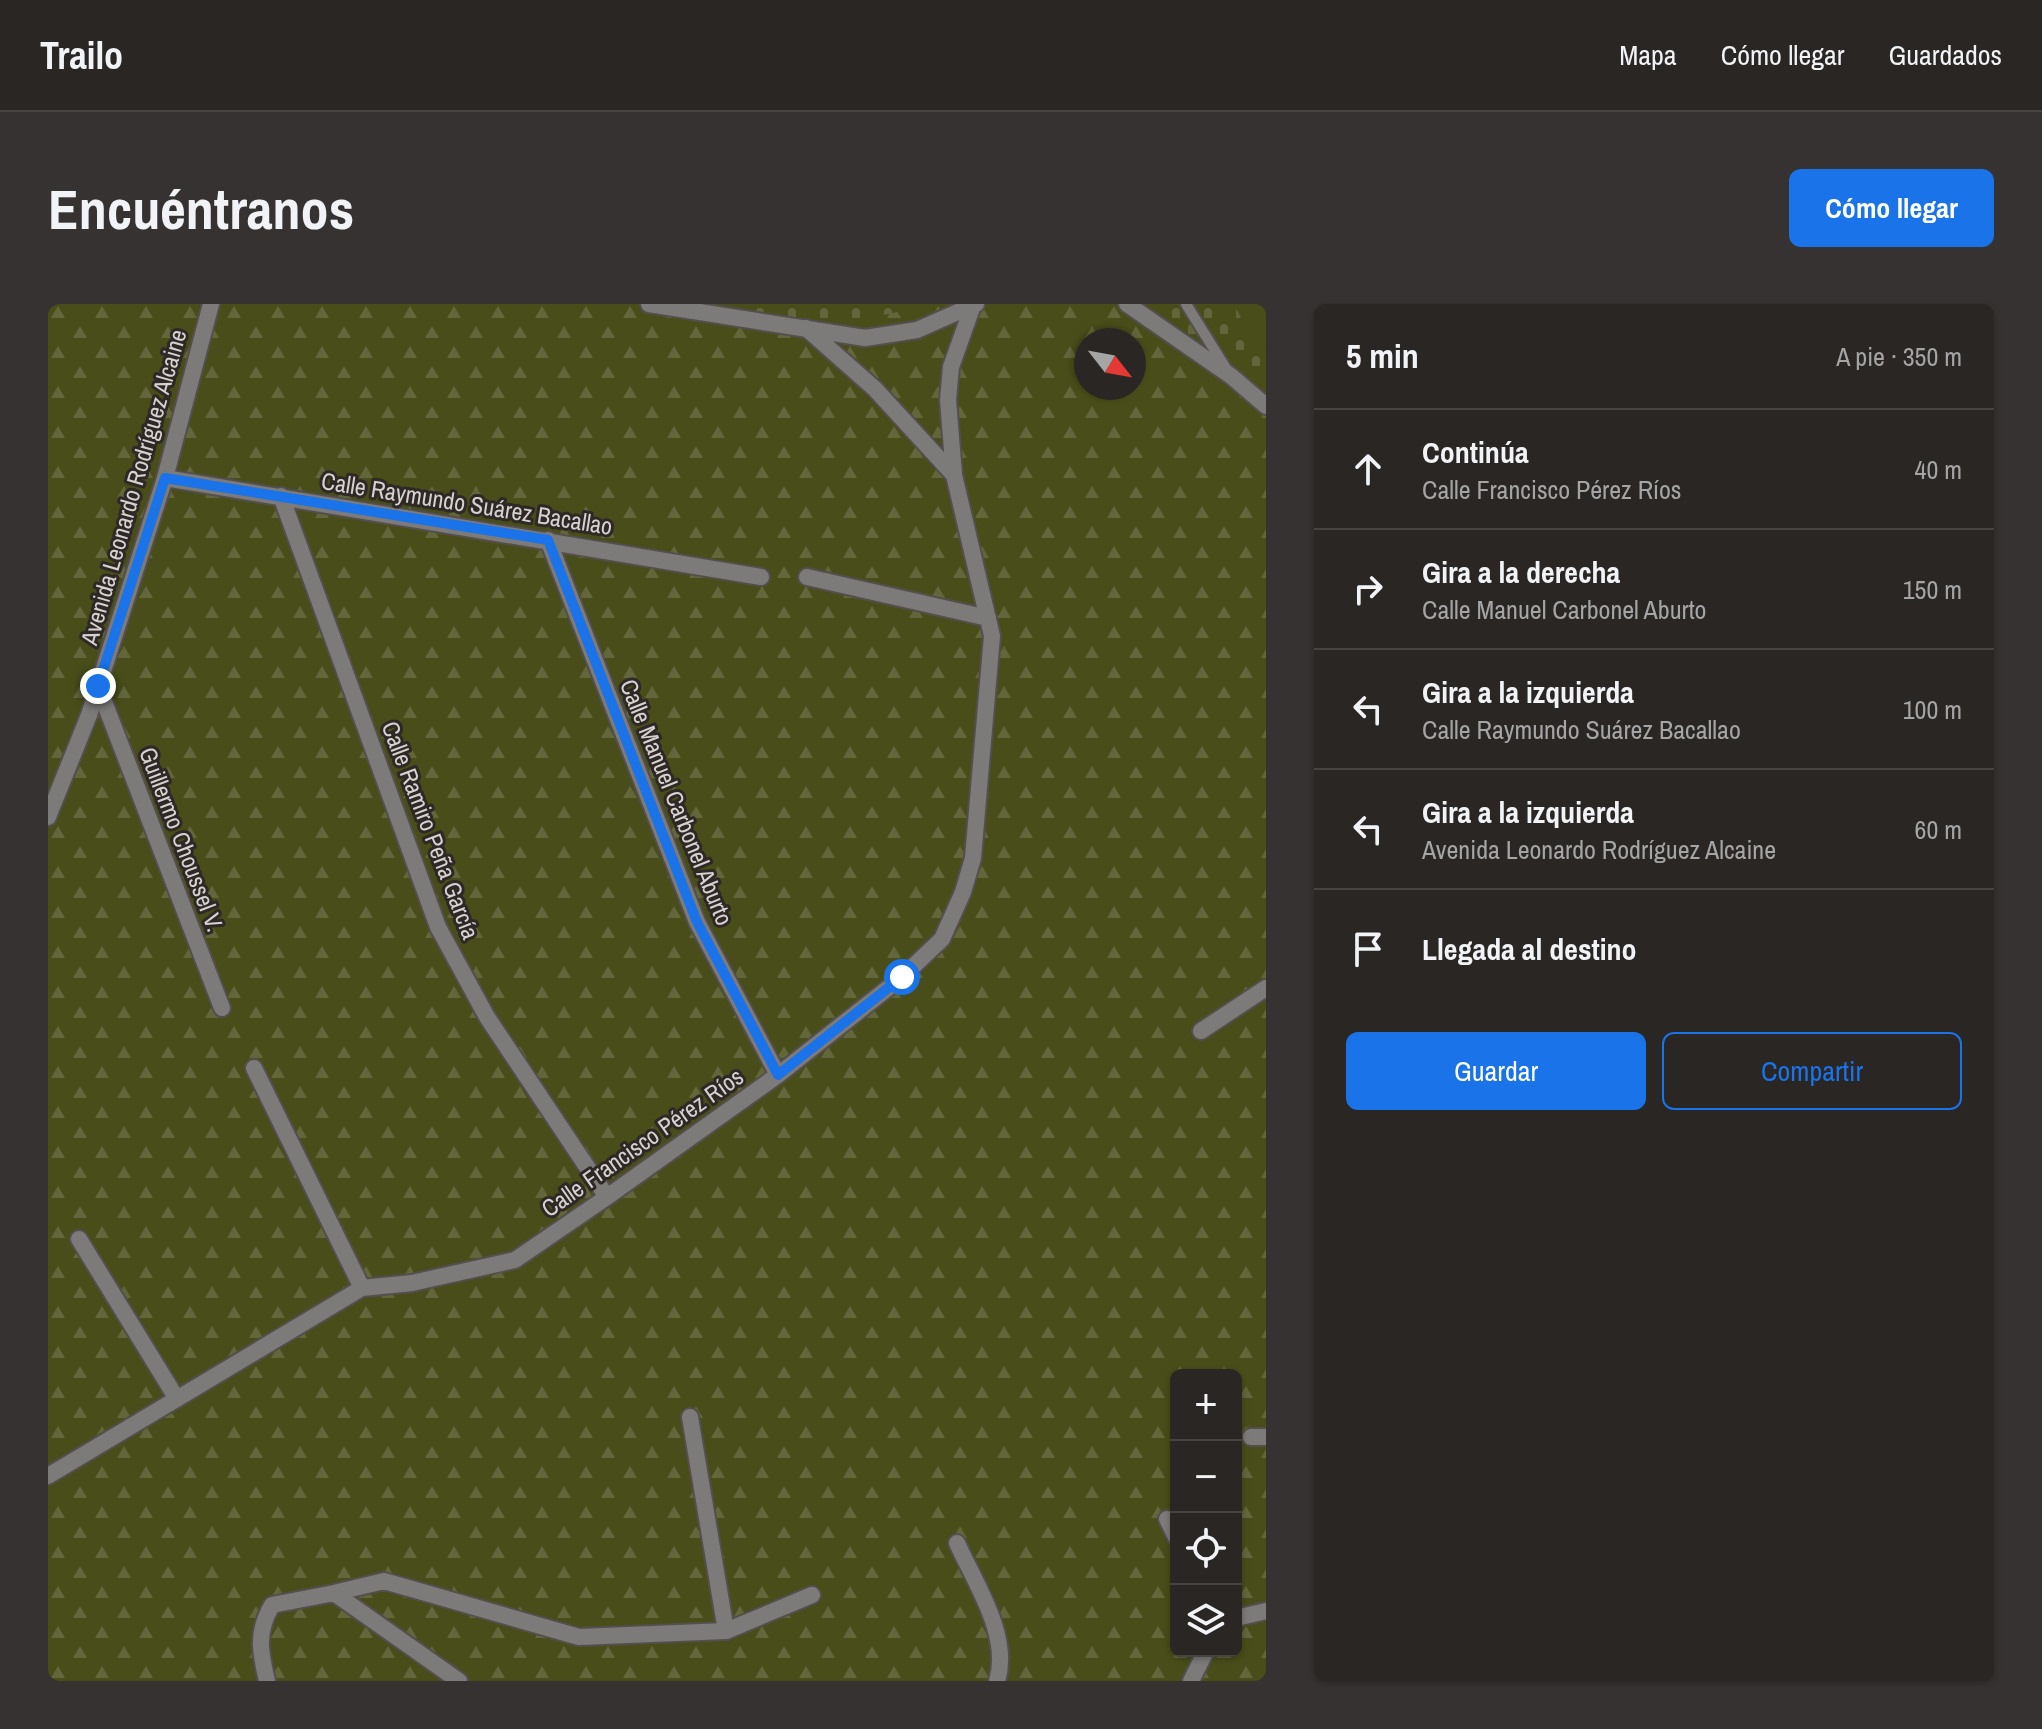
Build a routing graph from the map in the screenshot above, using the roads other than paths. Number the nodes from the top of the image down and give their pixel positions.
1 (211, 304) edge
2 (649, 304) edge
3 (1127, 304) edge
4 (1186, 304) edge
5 (974, 305) edge
6 (806, 328) junction
7 (1231, 376) junction
8 (1266, 406) edge
9 (954, 475) junction
10 (165, 478) junction
11 (281, 496) junction
12 (548, 540) junction
13 (761, 577) dead end
14 (807, 577) dead end
15 (988, 618) junction
16 (98, 686) junction
17 (48, 817) edge
18 (1266, 988) edge
19 (222, 1008) dead end
20 (1201, 1031) dead end
21 (254, 1068) dead end
22 (778, 1075) junction
23 (607, 1197) junction
24 (79, 1239) dead end
25 (362, 1288) junction
26 (177, 1399) junction
27 (690, 1417) dead end
28 (48, 1476) edge
29 (1167, 1519) dead end
30 (1170, 1525) edge
31 (957, 1543) dead end
32 (334, 1593) junction
33 (812, 1595) dead end
34 (1266, 1611) edge
35 (1242, 1617) edge
36 (726, 1631) junction
37 (1203, 1657) edge
38 (267, 1681) edge
39 (459, 1681) edge
40 (997, 1681) edge
41 (1191, 1681) edge

1 - 10 street, Avenida Leonardo Rodríguez Alcaine
2 - 6 street
3 - 7 street
4 - 7 lane
5 - 6 street
5 - 9 street, Calle Francisco Pérez Ríos
6 - 9 street, Calle Francisco Pérez Ríos
7 - 8 street
9 - 15 street, Calle Francisco Pérez Ríos
10 - 11 street, Calle Raymundo Suárez Bacallao
10 - 16 street, Avenida Leonardo Rodríguez Alcaine
11 - 12 street, Calle Raymundo Suárez Bacallao
11 - 23 street, Calle Ramiro Peña García
12 - 13 street, Calle Raymundo Suárez Bacallao
12 - 22 street, Calle Manuel Carbonel Aburto
14 - 15 street
15 - 22 street, Calle Francisco Pérez Ríos
16 - 17 street, Avenida Leonardo Rodríguez Alcaine
16 - 19 street, Guillermo Choussel V.
18 - 20 street
21 - 25 street
22 - 23 street, Calle Francisco Pérez Ríos
23 - 25 street, Calle Francisco Pérez Ríos
24 - 26 street
25 - 26 street, Calle Francisco Pérez Ríos
26 - 28 street, Calle Francisco Pérez Ríos
27 - 36 street
29 - 30 street
31 - 40 street
32 - 36 street
32 - 38 street
32 - 39 street
33 - 36 street
34 - 35 street
37 - 41 street

